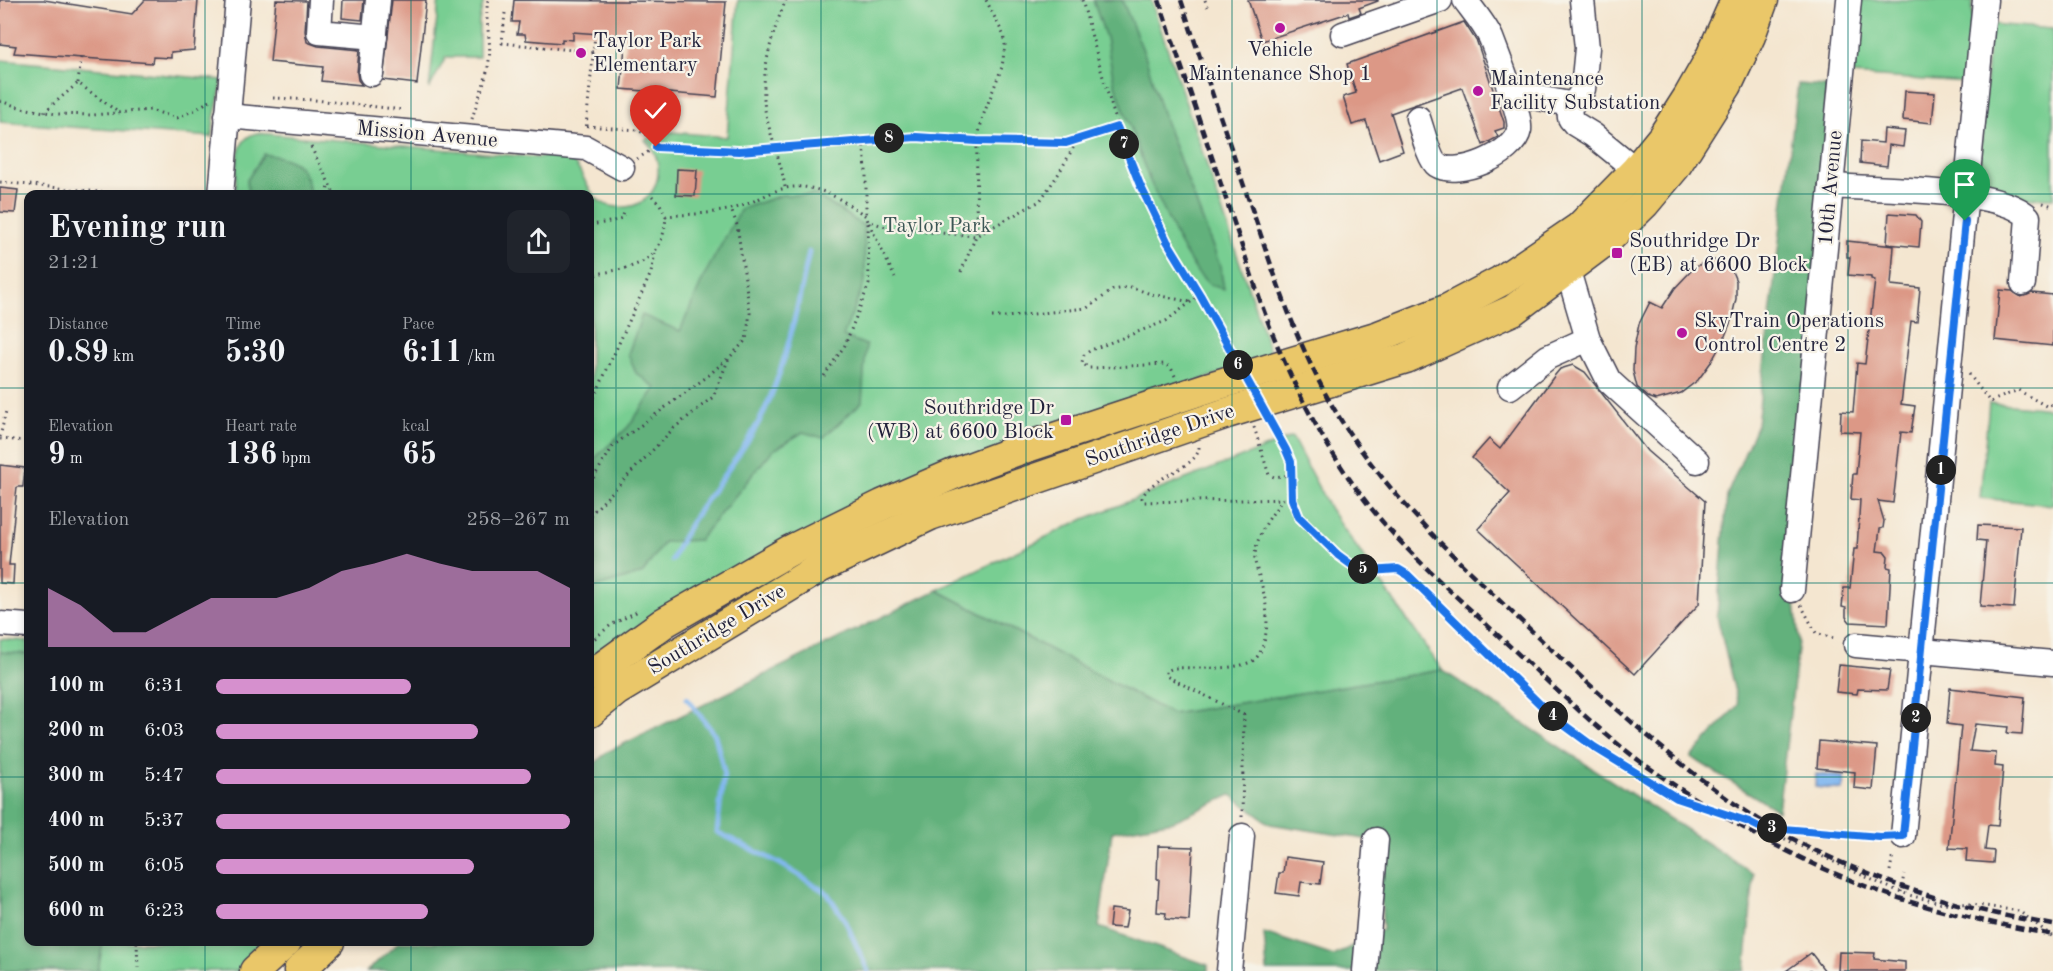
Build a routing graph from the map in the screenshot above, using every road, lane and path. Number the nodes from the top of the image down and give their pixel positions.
1 (238, 0) edge
2 (321, 0) edge
3 (378, 0) edge
4 (488, 0) edge
5 (786, 0) edge
6 (986, 0) edge
7 (1082, 0) edge
8 (1205, 0) edge
9 (1440, 0) edge
10 (1465, 0) edge
11 (1582, 0) edge
12 (1736, 0) edge
13 (1763, 0) edge
14 (1849, 0) edge
15 (1986, 0) edge
16 (1208, 9) dead end
17 (505, 13) dead end
18 (1343, 34) dead end
19 (595, 35) dead end
20 (375, 37) junction
21 (593, 52) junction
22 (81, 58) dead end
23 (371, 74) dead end
24 (78, 83) junction
25 (1511, 97) junction
26 (0, 101) edge
27 (1569, 104) junction
28 (221, 108) junction
29 (44, 112) junction
30 (119, 113) junction
31 (1418, 118) dead end
32 (586, 126) dead end
33 (1117, 127) junction
34 (469, 139) junction
35 (863, 140) junction
36 (977, 141) junction
37 (1077, 141) junction
38 (311, 147) dead end
39 (656, 147) dead end
40 (776, 148) junction
41 (622, 168) dead end
42 (1636, 170) junction
43 (0, 182) edge
44 (329, 183) junction
45 (1831, 186) junction
46 (785, 188) junction
47 (79, 190) edge
48 (221, 190) edge
49 (327, 190) edge
50 (332, 190) edge
51 (1967, 194) junction
52 (652, 196) dead end
53 (732, 208) junction
54 (625, 210) dead end
55 (666, 216) junction
56 (866, 216) junction
57 (868, 221) junction
58 (594, 224) edge
59 (1579, 228) junction
60 (975, 236) junction
61 (655, 254) junction
62 (1568, 271) junction
63 (961, 272) dead end
64 (594, 275) edge
65 (895, 278) dead end
66 (2023, 283) dead end
67 (1192, 302) dead end
68 (992, 317) dead end
69 (1588, 339) junction
70 (729, 358) junction
71 (1968, 372) dead end
72 (824, 376) dead end
73 (1510, 387) dead end
74 (594, 398) edge
75 (2053, 404) edge
76 (6, 411) dead end
77 (1256, 434) dead end
78 (0, 438) edge
79 (1198, 439) dead end
80 (24, 441) edge
81 (1697, 461) dead end
82 (1292, 475) junction
83 (594, 477) edge
84 (1283, 499) junction
85 (1292, 499) junction
86 (594, 511) edge
87 (1792, 591) joint
88 (0, 624) edge
89 (24, 626) edge
90 (1856, 645) joint
91 (1922, 651) junction
92 (2053, 663) edge
93 (594, 673) edge
94 (594, 709) edge
95 (1759, 827) junction
96 (1242, 836) joint
97 (1377, 840) dead end
98 (1898, 845) junction
99 (1890, 871) dead end
100 (1904, 874) dead end
101 (1902, 892) junction
102 (2053, 937) edge
103 (137, 946) edge
104 (282, 946) edge
105 (325, 946) edge
106 (138, 971) edge
107 (255, 971) edge
108 (298, 971) edge
109 (1229, 971) edge
110 (1365, 971) edge

1 - 28 street
2 - 20 street
3 - 20 street
4 - 34 path
5 - 40 path
6 - 36 path
7 - 33 path
8 - 16 path
9 - 18 street
10 - 25 street
11 - 27 street
12 - 42 main road, Southridge Drive
13 - 62 main road, Southridge Drive
14 - 45 street, 10th Avenue
15 - 51 street
17 - 21 path
19 - 21 path
20 - 23 street
21 - 32 path
22 - 24 path
24 - 29 path
24 - 30 path
25 - 27 street
25 - 31 street
26 - 29 path
27 - 42 street
28 - 30 path
28 - 34 street, Mission Avenue
28 - 48 street
29 - 30 path
33 - 37 path
33 - 82 path, bridge
34 - 41 street, Mission Avenue
35 - 36 path
35 - 40 path
35 - 56 path
36 - 37 path
36 - 60 path
37 - 60 path
38 - 44 path
39 - 40 path
40 - 46 path
42 - 59 main road, Southridge Drive
43 - 47 path
44 - 49 path
44 - 50 path
45 - 51 street
45 - 87 street, 10th Avenue
46 - 53 path
46 - 56 path
51 - 66 street
51 - 91 street
52 - 55 path
53 - 55 path
53 - 70 path
54 - 58 path
55 - 61 path
56 - 57 path
57 - 60 path
57 - 65 path
57 - 72 path
59 - 62 main road
59 - 93 main road, Southridge Drive
60 - 63 path
61 - 64 path
61 - 74 path
62 - 69 street
62 - 94 main road, Southridge Drive
67 - 68 path
69 - 73 street
69 - 81 street
70 - 83 path
70 - 86 path
71 - 75 path
76 - 78 path
77 - 82 path
78 - 80 path
79 - 84 path
82 - 85 path
84 - 85 path
84 - 96 path
85 - 95 path
87 - 90 path
88 - 89 street
90 - 91 street
91 - 92 street
91 - 98 street
95 - 98 path
95 - 101 path
96 - 109 street
97 - 110 street
98 - 99 path
100 - 101 path
101 - 102 path
103 - 106 path
104 - 107 main road
105 - 108 main road

